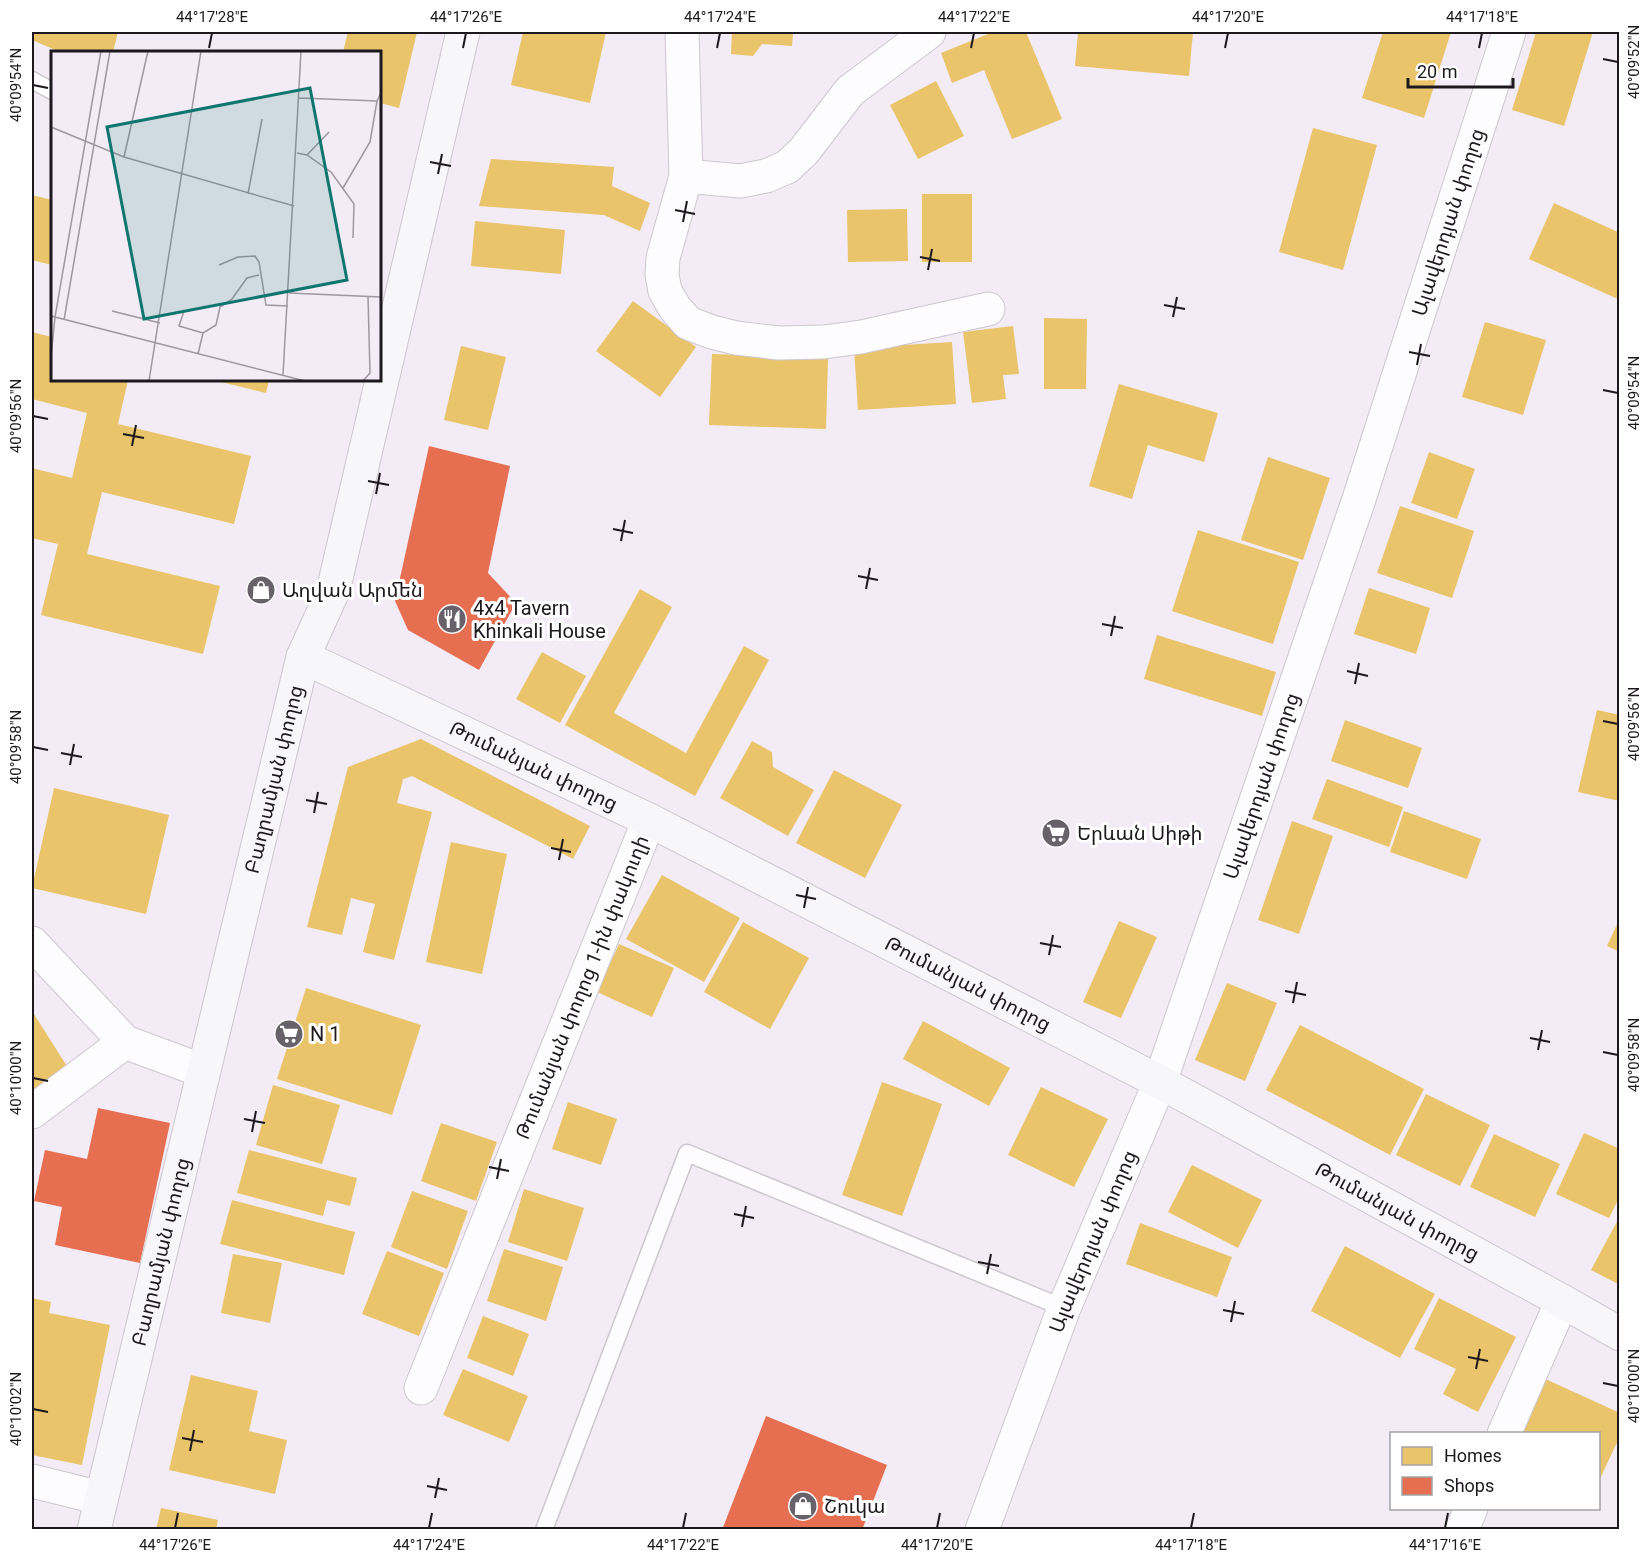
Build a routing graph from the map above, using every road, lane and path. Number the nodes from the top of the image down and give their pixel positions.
1 (463, 32) edge
2 (682, 32) edge
3 (929, 32) edge
4 (1509, 32) edge
5 (32, 80) edge
6 (51, 90) edge
7 (686, 176) junction
8 (988, 309) dead end
9 (303, 657) junction
10 (649, 820) junction
11 (32, 943) edge
12 (125, 1042) junction
13 (203, 1071) junction
14 (1160, 1082) junction
15 (32, 1112) edge
16 (1562, 1301) junction
17 (1064, 1308) junction
18 (1620, 1334) edge
19 (421, 1388) dead end
20 (1505, 1432) edge
21 (32, 1481) edge
22 (101, 1498) junction
23 (1471, 1510) edge
24 (94, 1530) edge
25 (544, 1530) edge
26 (982, 1530) edge
27 (1462, 1530) edge

1 - 9 main road, Բաղրամյան փողոց
2 - 7 street
3 - 7 street
4 - 14 street, Ալավերդյան փողոց
5 - 6 lane
7 - 8 street
9 - 10 main road, Թումանյան փողոց
9 - 13 main road, Բաղրամյան փողոց
10 - 14 main road, Թումանյան փողոց
10 - 19 street, Թումանյան փողոց 1-ին փակուղի
11 - 12 street
12 - 13 street
12 - 15 street
13 - 22 main road, Բաղրամյան փողոց
14 - 16 main road, Թումանյան փողոց
14 - 17 street, Ալավերդյան փողոց
16 - 18 main road, Թումանյան փողոց
16 - 20 street
17 - 25 lane
17 - 26 street, Ալավերդյան փողոց
21 - 22 street
22 - 24 main road, Բաղրամյան փողոց
23 - 27 street

